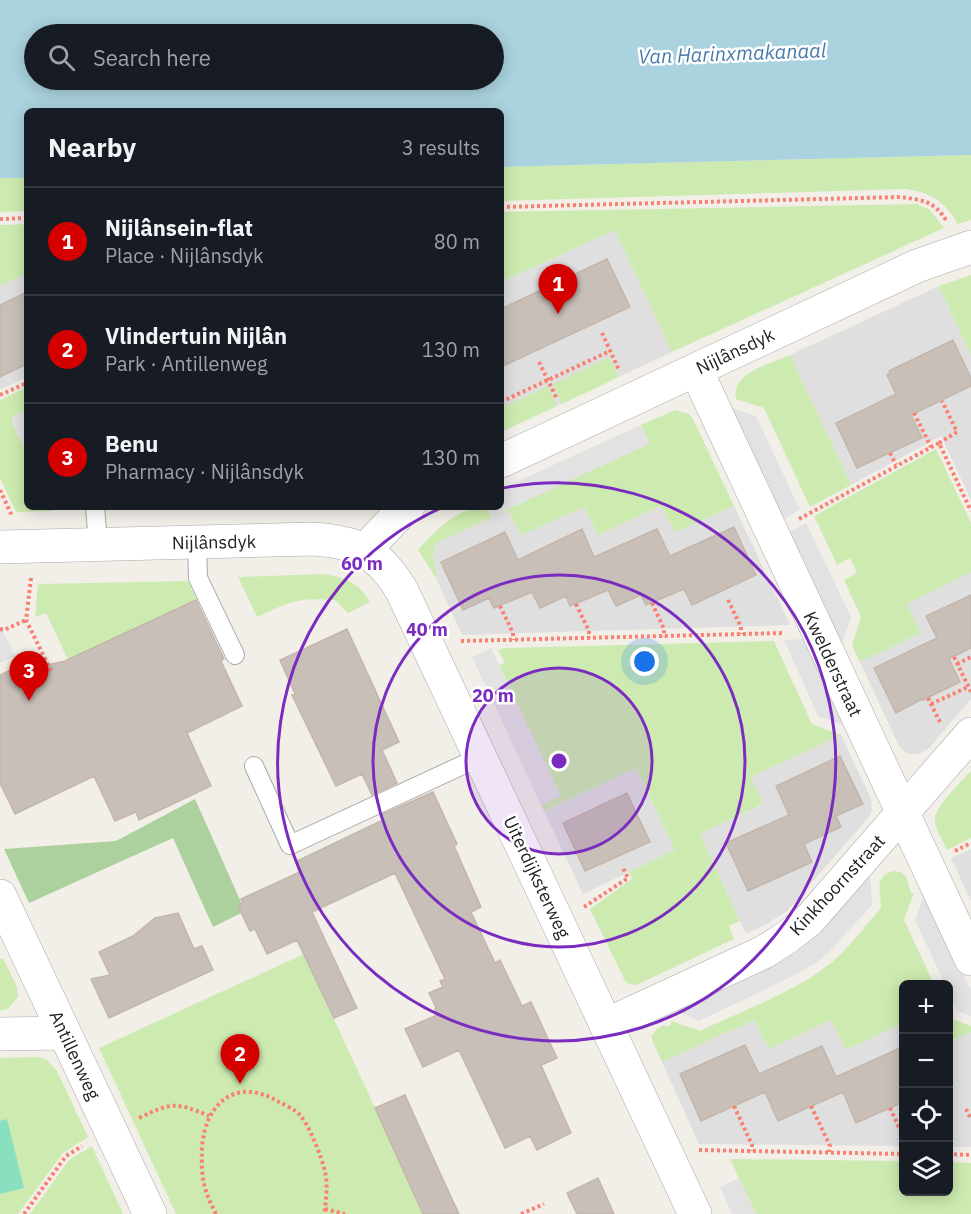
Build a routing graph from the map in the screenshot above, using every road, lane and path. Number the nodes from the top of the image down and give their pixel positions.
1 (504, 207) edge
2 (24, 218) edge
3 (0, 219) edge
4 (965, 248) edge
5 (602, 333) dead end
6 (610, 351) junction
7 (539, 362) dead end
8 (696, 370) junction
9 (548, 380) junction
10 (24, 384) edge
11 (0, 395) edge
12 (633, 399) junction
13 (504, 401) edge
14 (942, 401) dead end
15 (914, 413) dead end
16 (570, 428) junction
17 (939, 443) junction
18 (931, 447) junction
19 (890, 453) dead end
20 (504, 460) edge
21 (896, 466) junction
22 (0, 490) edge
23 (95, 510) edge
24 (404, 510) edge
25 (971, 511) edge
26 (7, 533) edge
27 (772, 534) junction
28 (197, 542) junction
29 (98, 544) junction
30 (365, 550) junction
31 (31, 574) dead end
32 (728, 600) dead end
33 (652, 603) dead end
34 (576, 604) dead end
35 (500, 606) dead end
36 (26, 620) junction
37 (0, 629) edge
38 (818, 633) junction
39 (741, 634) junction
40 (664, 637) junction
41 (590, 638) junction
42 (513, 640) junction
43 (458, 641) dead end
44 (235, 655) dead end
45 (954, 657) dead end
46 (971, 657) edge
47 (957, 664) junction
48 (52, 673) dead end
49 (968, 687) junction
50 (971, 692) edge
51 (931, 704) dead end
52 (971, 734) edge
53 (480, 757) junction
54 (254, 766) dead end
55 (904, 812) junction
56 (622, 867) dead end
57 (0, 896) edge
58 (582, 909) dead end
59 (971, 959) edge
60 (606, 1025) junction
61 (64, 1033) junction
62 (0, 1034) edge
63 (734, 1106) dead end
64 (811, 1106) dead end
65 (890, 1108) dead end
66 (966, 1109) dead end
67 (209, 1116) junction
68 (971, 1119) edge
69 (133, 1121) dead end
70 (899, 1129) edge
71 (90, 1141) dead end
72 (695, 1150) dead end
73 (752, 1151) junction
74 (829, 1152) junction
75 (899, 1154) edge
76 (953, 1154) edge
77 (971, 1155) edge
78 (544, 1204) dead end
79 (325, 1212) edge
80 (24, 1214) edge
81 (150, 1214) edge
82 (216, 1214) edge
83 (345, 1214) edge
84 (521, 1214) edge
85 (695, 1214) edge

1 - 4 path
2 - 3 path
4 - 8 street, Nijlânsdyk
5 - 6 path
6 - 9 path
6 - 12 path
7 - 9 path
8 - 12 street, Nijlânsdyk
8 - 27 street, Kwelderstraat
9 - 13 path
9 - 16 path
10 - 11 path
12 - 16 street, Nijlânsdyk
14 - 17 path
15 - 18 path
16 - 20 street, Nijlânsdyk
17 - 18 path
17 - 25 path
18 - 21 path
19 - 21 path
21 - 27 path
22 - 26 path
23 - 29 lane
24 - 30 street
26 - 29 street, Nijlânsdyk
27 - 38 street, Kwelderstraat
28 - 29 street, Nijlânsdyk
28 - 30 street, Nijlânsdyk
28 - 44 lane
30 - 53 street, Uiterdijksterweg
31 - 36 path
32 - 39 path
33 - 40 path
34 - 41 path
35 - 42 path
36 - 37 path
36 - 48 path
38 - 39 path
38 - 55 street, Kwelderstraat
39 - 40 path
40 - 41 path
41 - 42 path
42 - 43 path
45 - 47 path
46 - 47 path
47 - 49 path
49 - 50 path
49 - 51 path
52 - 55 street, Kinkhoornstraat
53 - 54 lane
53 - 60 street, Uiterdijksterweg
55 - 59 street, Kwelderstraat
55 - 60 street, Kinkhoornstraat
56 - 58 path
57 - 61 street, Antillenweg
60 - 85 street, Uiterdijksterweg
61 - 62 street
61 - 81 street, Antillenweg
63 - 73 path
64 - 74 path
65 - 70 path
66 - 68 path
67 - 69 path
67 - 79 path
67 - 82 path
71 - 80 path
72 - 73 path
73 - 74 path
74 - 75 path
76 - 77 path
78 - 84 path
79 - 83 path

